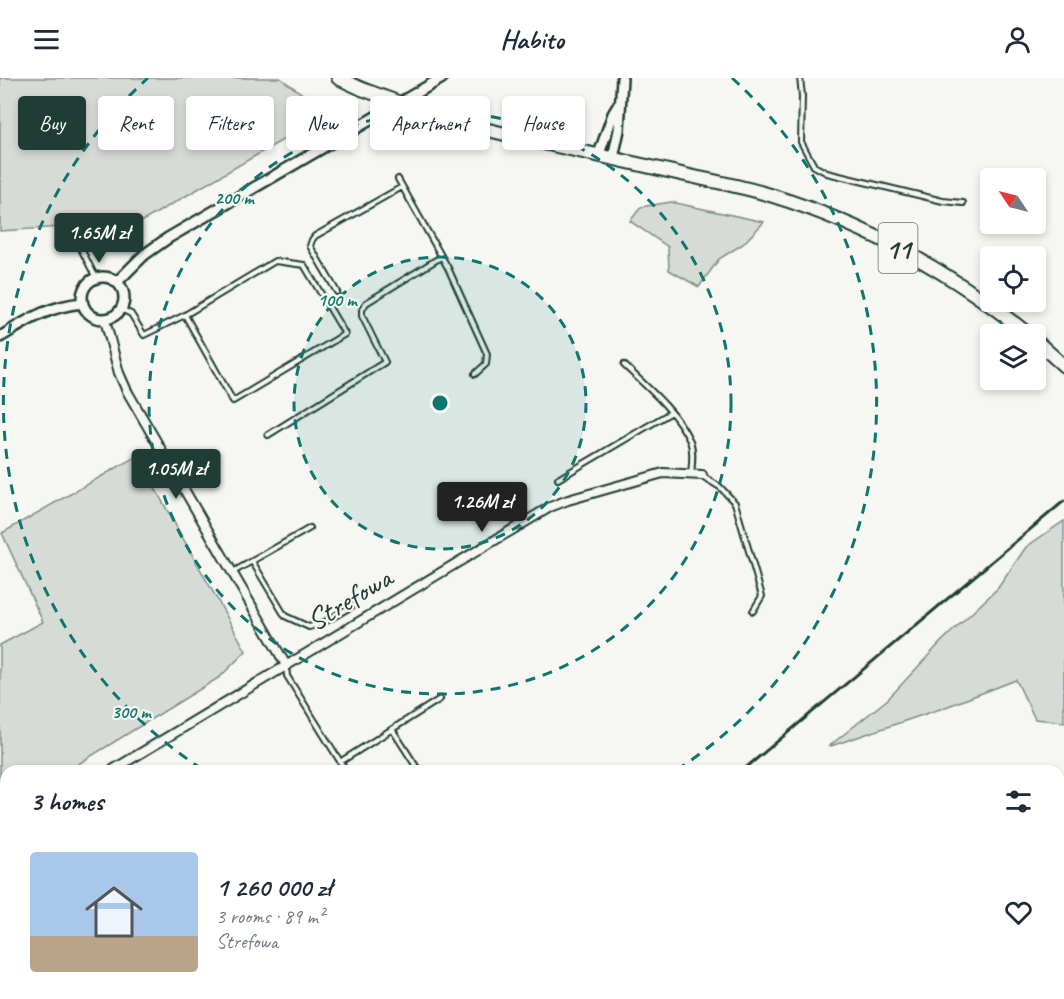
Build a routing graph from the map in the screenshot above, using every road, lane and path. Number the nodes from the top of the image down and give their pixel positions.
1 (339, 78) edge
2 (442, 78) edge
3 (622, 78) edge
4 (800, 78) edge
5 (619, 104) junction
6 (599, 154) junction
7 (614, 158) junction
8 (398, 179) dead end
9 (402, 187) junction
10 (963, 203) dead end
11 (75, 237) dead end
12 (441, 257) junction
13 (96, 278) junction
14 (117, 282) junction
15 (337, 292) dead end
16 (82, 303) junction
17 (121, 309) junction
18 (185, 315) junction
19 (105, 320) junction
20 (1015, 324) edge
21 (0, 337) edge
22 (1046, 350) edge
23 (624, 365) dead end
24 (1064, 366) edge
25 (475, 374) dead end
26 (670, 412) junction
27 (268, 435) dead end
28 (691, 475) junction
29 (702, 475) joint
30 (558, 479) dead end
31 (310, 528) dead end
32 (252, 561) junction
33 (232, 573) junction
34 (352, 606) dead end
35 (753, 611) dead end
36 (286, 665) junction
37 (440, 699) dead end
38 (392, 729) junction
39 (340, 762) junction
40 (121, 765) edge
41 (342, 765) edge
42 (415, 765) edge

1 - 6 highway, 11, bridge
2 - 14 street
3 - 5 street
4 - 10 lane
5 - 6 street
5 - 7 street
6 - 7 highway, 11
7 - 20 highway, 11
8 - 9 lane
9 - 12 lane
9 - 15 lane
11 - 13 lane
12 - 25 lane
12 - 27 lane
13 - 14 street
13 - 16 street
14 - 17 street
16 - 19 street
16 - 21 street
17 - 18 lane
17 - 19 street
18 - 18 lane
19 - 33 street, Strefowa
22 - 24 highway
23 - 26 lane
26 - 28 lane
26 - 30 lane
28 - 29 street, Strefowa
28 - 36 street, Strefowa
29 - 35 lane
31 - 32 lane
32 - 33 lane
32 - 34 lane
33 - 36 street, Strefowa
36 - 39 lane
36 - 40 street, Strefowa
37 - 38 lane
38 - 39 lane
38 - 42 lane
39 - 41 lane

